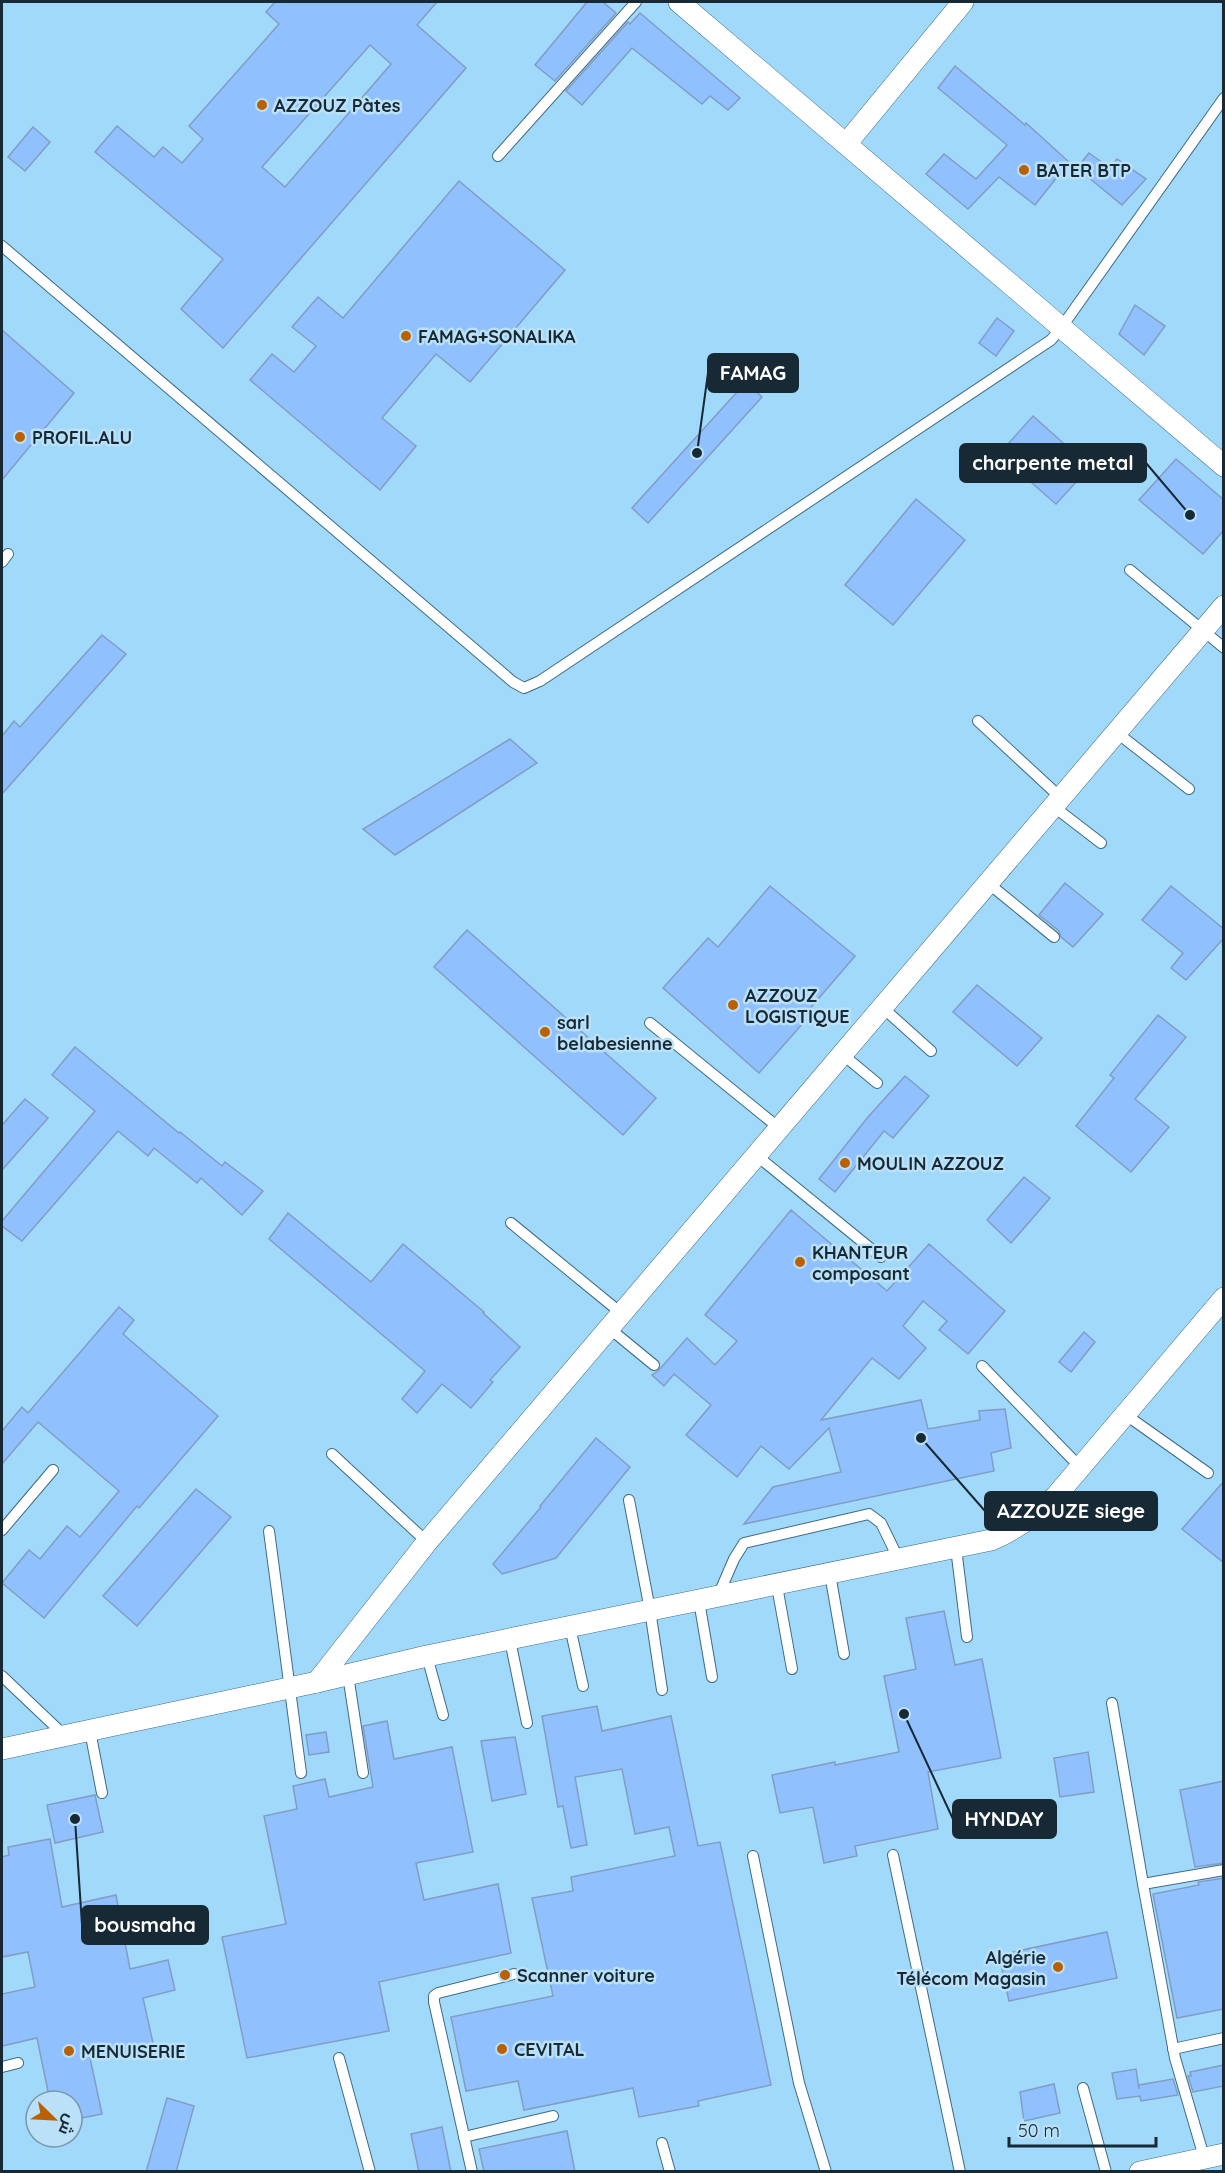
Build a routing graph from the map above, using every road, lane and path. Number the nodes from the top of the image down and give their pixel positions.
1 (636, 2) edge
2 (679, 2) edge
3 (963, 2) edge
4 (1224, 98) edge
5 (846, 144) junction
6 (498, 156) dead end
7 (2, 246) edge
8 (1061, 328) junction
9 (1224, 466) edge
10 (1130, 570) dead end
11 (1224, 606) edge
12 (1202, 631) junction
13 (1224, 648) edge
14 (978, 722) dead end
15 (1116, 732) junction
16 (1189, 789) dead end
17 (1056, 802) junction
18 (1101, 843) dead end
19 (988, 883) junction
20 (1054, 938) dead end
21 (882, 1007) junction
22 (650, 1023) dead end
23 (931, 1051) dead end
24 (842, 1054) junction
25 (877, 1083) dead end
26 (779, 1128) junction
27 (756, 1155) junction
28 (511, 1223) dead end
29 (880, 1257) dead end
30 (1223, 1299) edge
31 (615, 1321) junction
32 (654, 1365) dead end
33 (982, 1366) dead end
34 (1126, 1415) junction
35 (332, 1454) dead end
36 (1081, 1468) junction
37 (53, 1470) dead end
38 (1208, 1473) dead end
39 (629, 1500) dead end
40 (2, 1530) edge
41 (269, 1531) dead end
42 (427, 1542) junction
43 (956, 1548) junction
44 (899, 1560) junction
45 (830, 1574) junction
46 (777, 1586) junction
47 (708, 1599) junction
48 (650, 1610) junction
49 (570, 1627) junction
50 (967, 1637) dead end
51 (510, 1640) junction
52 (844, 1654) dead end
53 (427, 1656) junction
54 (792, 1669) dead end
55 (348, 1675) junction
56 (2, 1676) edge
57 (712, 1677) dead end
58 (317, 1682) junction
59 (583, 1686) dead end
60 (290, 1688) junction
61 (662, 1690) dead end
62 (1112, 1703) dead end
63 (443, 1715) dead end
64 (527, 1723) dead end
65 (90, 1731) junction
66 (64, 1735) junction
67 (2, 1749) edge
68 (301, 1773) dead end
69 (363, 1773) dead end
70 (102, 1793) dead end
71 (893, 1855) dead end
72 (753, 1856) dead end
73 (1224, 1870) edge
74 (1143, 1884) junction
75 (514, 1974) dead end
76 (1224, 2038) edge
77 (1173, 2049) junction
78 (339, 2058) dead end
79 (18, 2063) dead end
80 (2, 2067) edge
81 (1083, 2088) dead end
82 (553, 2116) dead end
83 (464, 2137) junction
84 (662, 2142) dead end
85 (1214, 2156) edge
86 (370, 2172) edge
87 (472, 2172) edge
88 (670, 2172) edge
89 (826, 2172) edge
90 (960, 2172) edge
91 (1106, 2172) edge
92 (1140, 2172) edge

1 - 6 lane
2 - 5 street
3 - 5 street
4 - 8 lane
5 - 8 street
7 - 8 lane
8 - 9 street
10 - 12 lane
11 - 12 street
12 - 13 lane
12 - 15 street
14 - 17 lane
15 - 16 lane
15 - 17 street
17 - 18 lane
17 - 19 street
19 - 20 lane
19 - 21 street
21 - 23 lane
21 - 24 street
22 - 26 lane
24 - 25 lane
24 - 26 street
26 - 27 street
27 - 29 lane
27 - 31 street
28 - 31 lane
30 - 34 street
31 - 32 lane
31 - 42 street
33 - 36 lane
34 - 36 street
34 - 38 lane
35 - 42 lane
36 - 43 street
37 - 40 lane
39 - 48 lane
41 - 60 lane
42 - 58 street
43 - 44 street
43 - 50 lane
44 - 45 street
44 - 47 lane
45 - 46 street
45 - 52 lane
46 - 47 street
46 - 54 lane
47 - 48 street
47 - 57 lane
48 - 49 street
48 - 61 lane
49 - 51 street
49 - 59 lane
51 - 53 street
51 - 64 lane
53 - 55 street
53 - 63 lane
55 - 58 street
55 - 69 lane
56 - 66 lane
58 - 60 street
60 - 65 street
60 - 68 lane
62 - 74 lane
65 - 66 street
65 - 70 lane
66 - 67 street
71 - 90 lane
72 - 89 lane
73 - 74 lane
74 - 77 lane
75 - 83 lane
76 - 77 lane
77 - 85 lane
78 - 86 lane
79 - 80 lane
81 - 91 lane
82 - 83 lane
83 - 87 lane
84 - 88 lane
85 - 92 street

